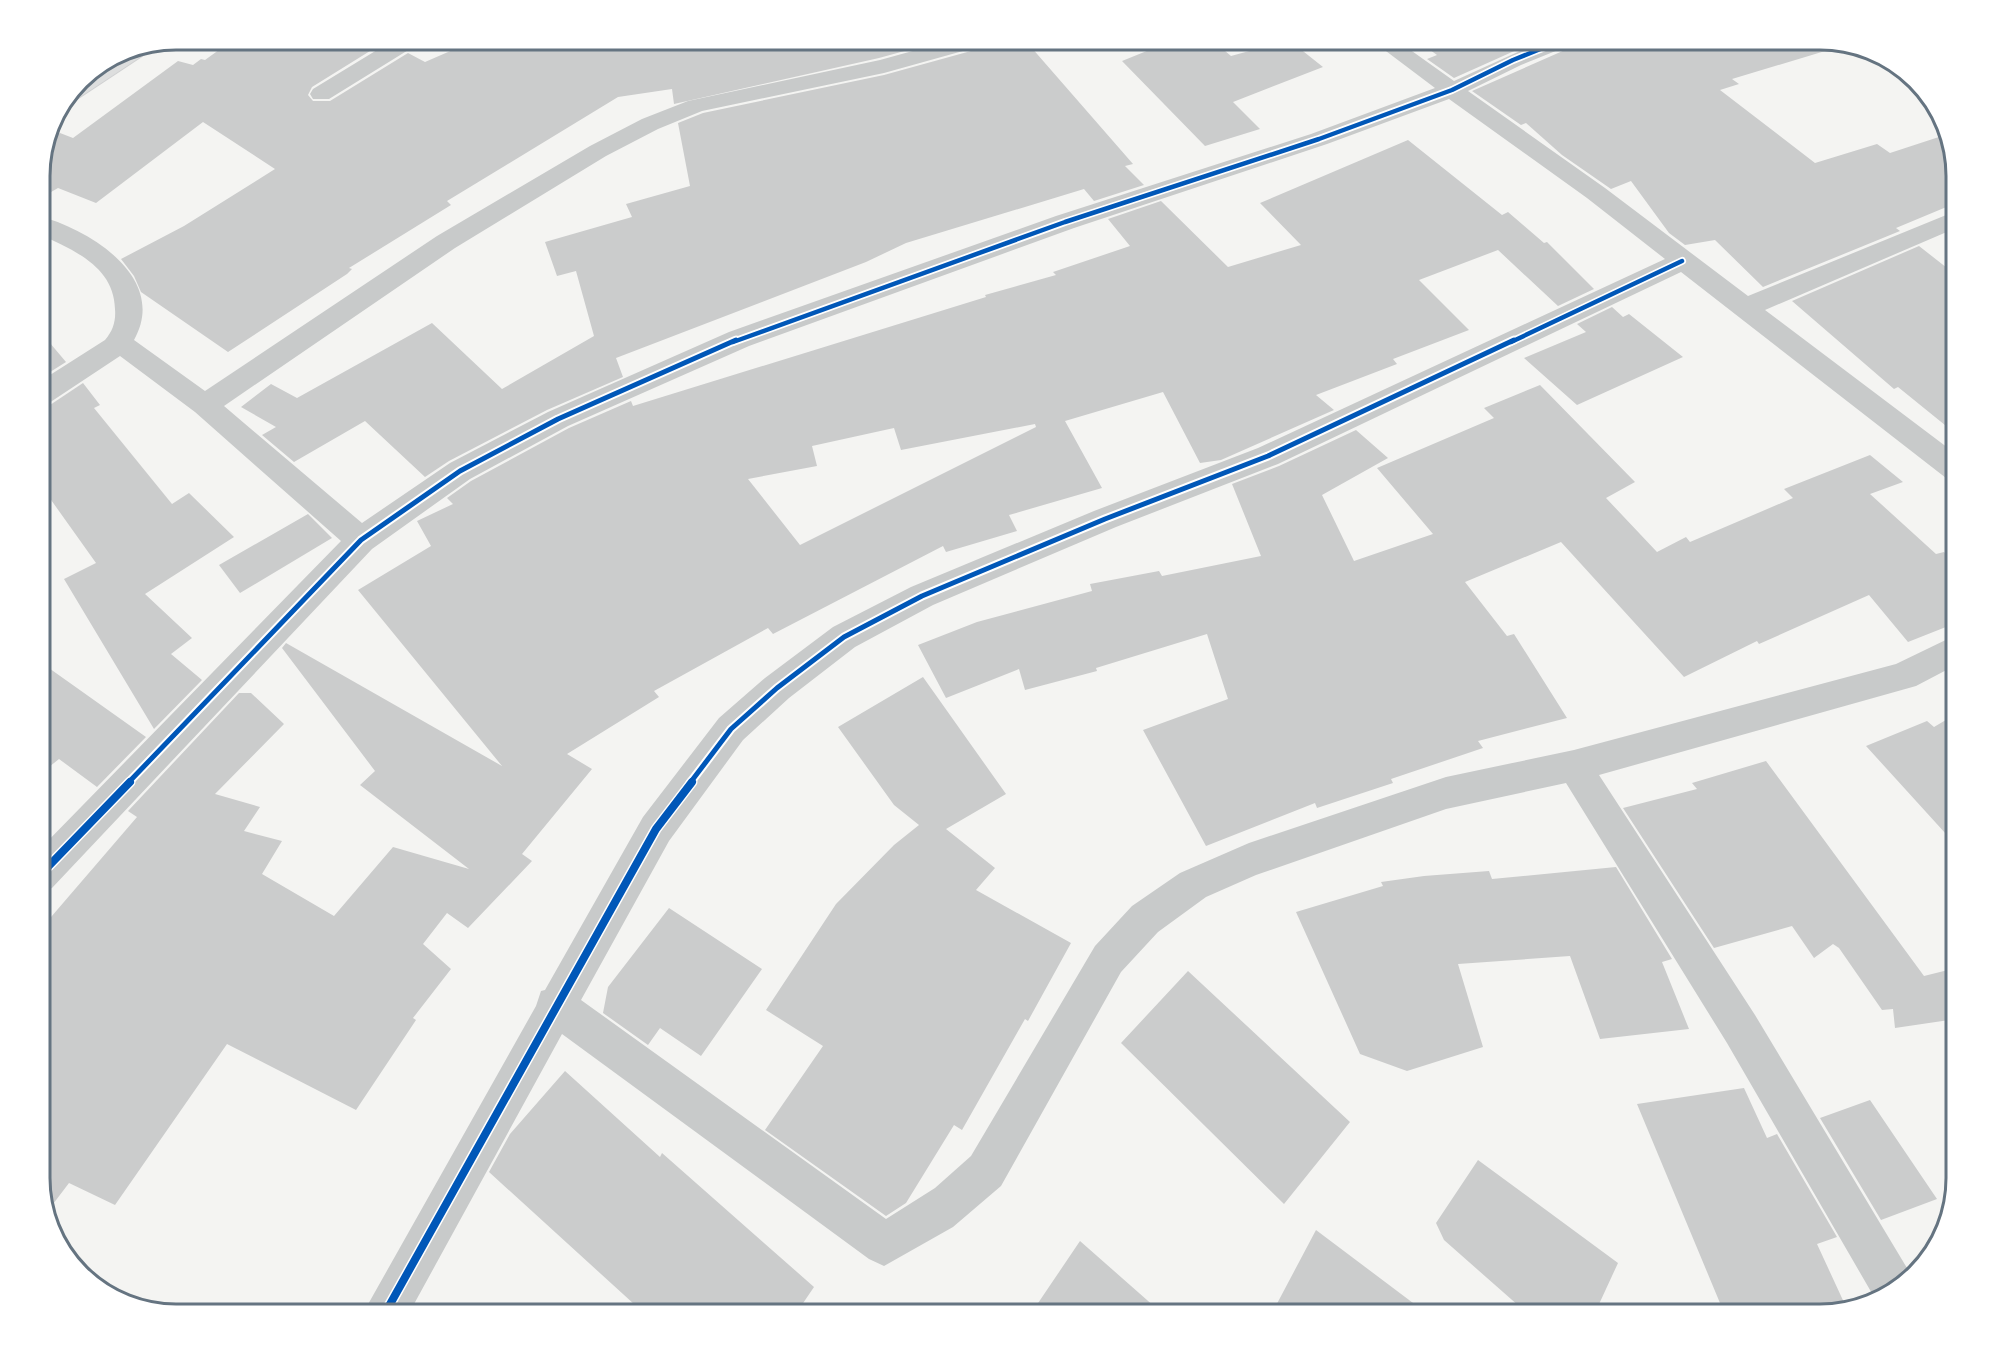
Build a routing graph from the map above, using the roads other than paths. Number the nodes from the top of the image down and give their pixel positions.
1 (392, 50) edge
2 (941, 50) edge
3 (1396, 50) edge
4 (1538, 50) edge
5 (1452, 90) junction
6 (321, 94) dead end
7 (1946, 223) edge
8 (50, 230) edge
9 (1682, 261) junction
10 (1747, 307) junction
11 (119, 342) junction
12 (50, 389) edge
13 (205, 405) junction
14 (1946, 462) edge
15 (361, 540) junction
16 (1946, 654) edge
17 (1574, 766) junction
18 (50, 865) edge
19 (555, 1005) junction
20 (1890, 1283) edge
21 (390, 1304) edge

1 - 6 street
2 - 13 street
3 - 5 street
4 - 5 street
5 - 9 street
5 - 15 street
7 - 10 street
8 - 11 street
9 - 10 street
9 - 19 street
10 - 14 street
11 - 12 street
11 - 13 street
13 - 15 street
15 - 18 street
16 - 17 street
17 - 19 street
17 - 20 street
19 - 21 street

